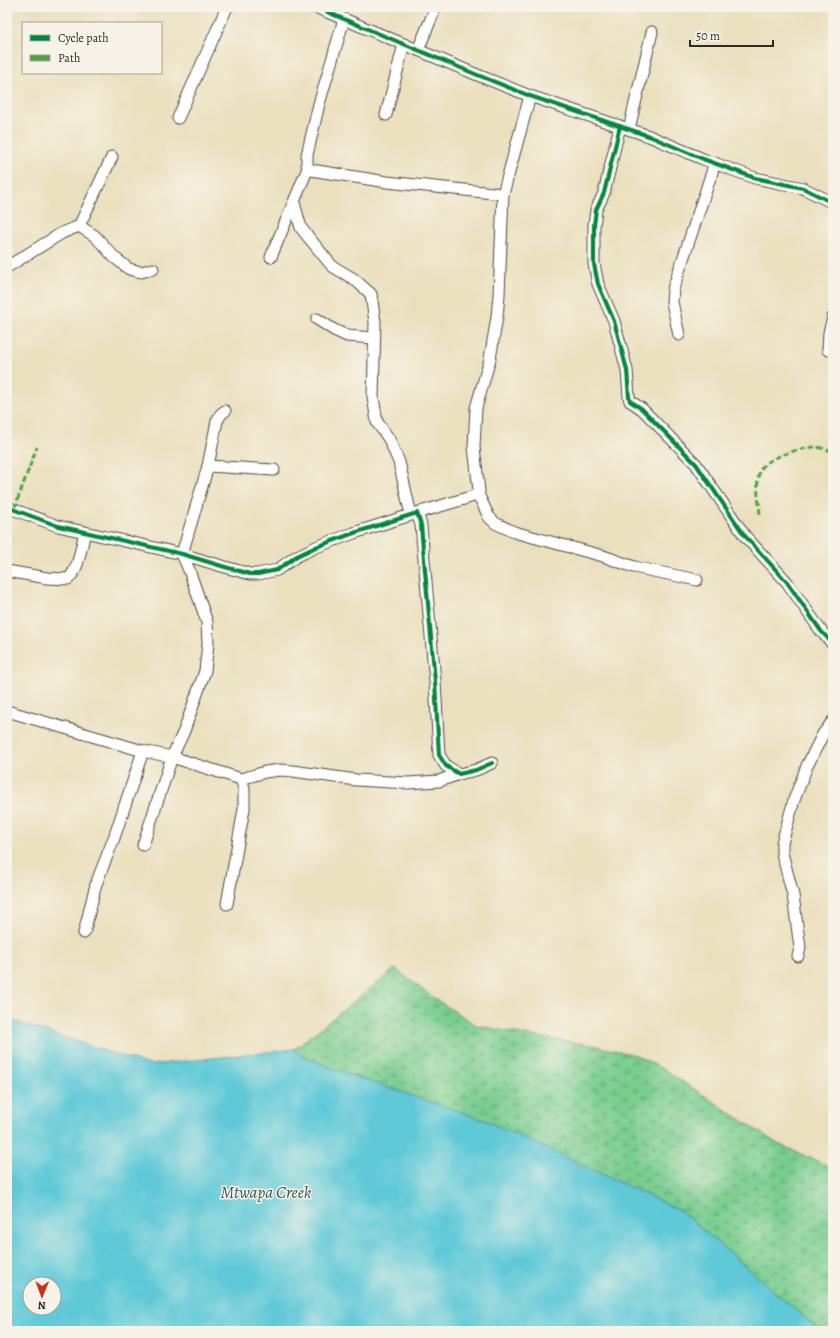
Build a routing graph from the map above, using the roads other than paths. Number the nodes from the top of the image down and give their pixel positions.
1 (226, 7) edge
2 (315, 7) edge
3 (329, 10) edge
4 (433, 14) dead end
5 (344, 19) junction
6 (652, 32) dead end
7 (404, 44) junction
8 (418, 50) junction
9 (530, 96) junction
10 (386, 114) dead end
11 (178, 118) dead end
12 (625, 128) junction
13 (112, 157) dead end
14 (715, 163) junction
15 (308, 168) junction
16 (503, 194) junction
17 (294, 203) junction
18 (833, 203) edge
19 (79, 226) junction
20 (271, 257) dead end
21 (7, 267) edge
22 (153, 269) dead end
23 (833, 317) edge
24 (318, 319) dead end
25 (679, 334) dead end
26 (374, 338) junction
27 (828, 350) dead end
28 (225, 411) dead end
29 (208, 466) junction
30 (274, 470) dead end
31 (478, 494) junction
32 (7, 507) edge
33 (414, 514) junction
34 (85, 532) junction
35 (182, 554) junction
36 (7, 571) edge
37 (697, 580) dead end
38 (833, 644) edge
39 (7, 711) edge
40 (833, 721) edge
41 (143, 751) junction
42 (172, 757) junction
43 (492, 763) dead end
44 (459, 774) junction
45 (241, 779) junction
46 (143, 845) dead end
47 (227, 904) dead end
48 (84, 933) dead end
49 (798, 956) dead end

1 - 11 street
2 - 3 street
3 - 5 street
4 - 8 street
5 - 7 street
5 - 15 street
6 - 12 street
7 - 8 street
7 - 10 street
8 - 9 street
9 - 12 street
9 - 16 street
12 - 14 street
12 - 38 street
13 - 19 street
14 - 18 street
14 - 25 street
15 - 16 street
15 - 17 street
16 - 31 street
17 - 20 street
17 - 26 street
19 - 21 street
19 - 22 street
23 - 27 street
24 - 26 street
26 - 33 street
28 - 29 street
29 - 30 street
29 - 35 street
31 - 33 street
31 - 37 street
32 - 34 street
33 - 35 street
33 - 44 street
34 - 35 street
34 - 36 street
35 - 42 street
39 - 41 street
40 - 49 street
41 - 42 street
41 - 48 street
42 - 45 street
42 - 46 street
43 - 44 street
44 - 45 street
45 - 47 street

